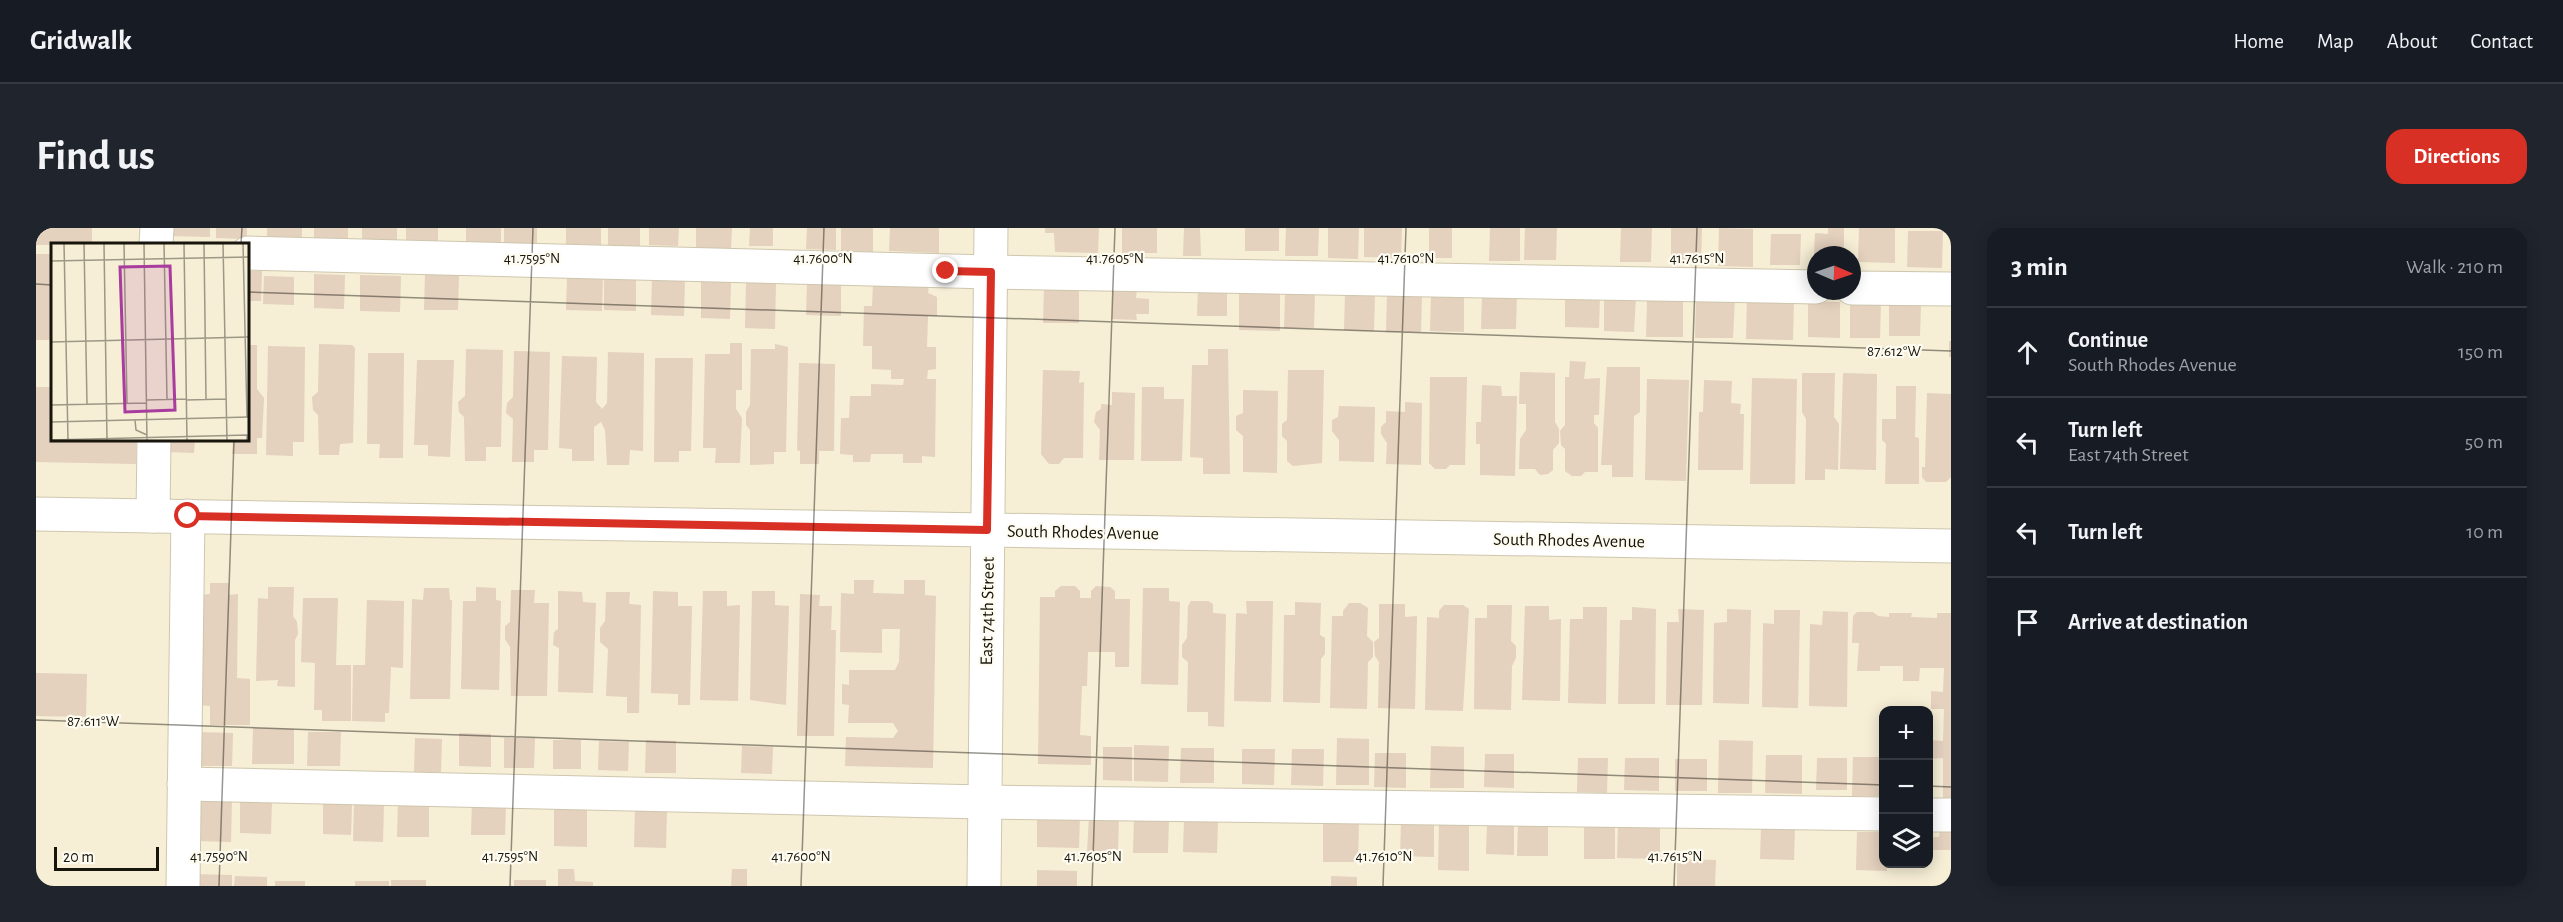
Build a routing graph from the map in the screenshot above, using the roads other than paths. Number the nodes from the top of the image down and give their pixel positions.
1 (157, 228) edge
2 (991, 228) edge
3 (156, 243) edge
4 (249, 253) edge
5 (991, 272) junction
6 (1807, 287) edge
7 (1861, 288) edge
8 (1951, 289) edge
9 (154, 441) edge
10 (36, 514) edge
11 (153, 516) junction
12 (188, 516) junction
13 (987, 530) junction
14 (1951, 546) edge
15 (184, 784) junction
16 (984, 802) junction
17 (1879, 814) edge
18 (1933, 815) edge
19 (1951, 815) edge
20 (183, 886) edge
21 (984, 886) edge

1 - 3 street
2 - 5 street, East 74th Street
4 - 5 street
5 - 6 street
5 - 13 street, East 74th Street
7 - 8 street
9 - 11 street
10 - 11 street, South Rhodes Avenue
11 - 12 street, South Rhodes Avenue
12 - 13 street, South Rhodes Avenue
12 - 15 street
13 - 14 street, South Rhodes Avenue
13 - 16 street, East 74th Street
15 - 16 street
15 - 20 street
16 - 17 street
16 - 21 street, East 74th Street
18 - 19 street

